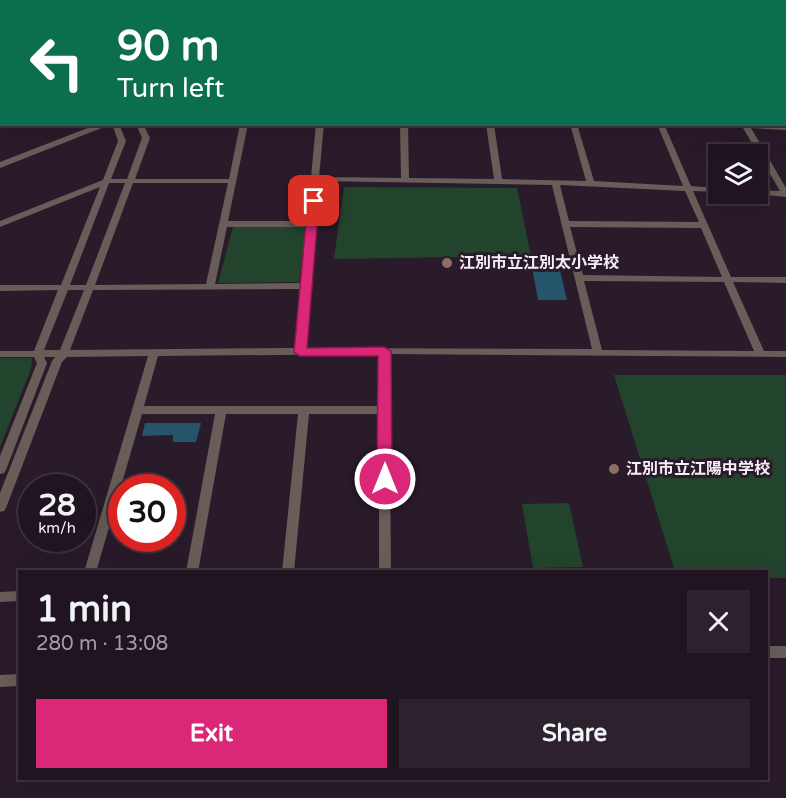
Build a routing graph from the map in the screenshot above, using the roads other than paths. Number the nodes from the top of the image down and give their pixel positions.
1 (103, 126) edge
2 (116, 126) edge
3 (140, 126) edge
4 (244, 126) edge
5 (320, 126) edge
6 (404, 126) edge
7 (490, 126) edge
8 (574, 126) edge
9 (661, 126) edge
10 (746, 126) edge
11 (786, 128) edge
12 (0, 165) edge
13 (315, 179) junction
14 (405, 180) junction
15 (107, 181) junction
16 (130, 181) junction
17 (232, 181) junction
18 (498, 181) junction
19 (555, 182) junction
20 (591, 183) junction
21 (688, 188) junction
22 (708, 189) edge
23 (768, 193) edge
24 (786, 194) edge
25 (0, 224) edge
26 (223, 224) junction
27 (312, 224) junction
28 (566, 224) junction
29 (704, 225) junction
30 (579, 278) junction
31 (727, 279) junction
32 (786, 280) edge
33 (210, 286) junction
34 (306, 286) junction
35 (89, 287) junction
36 (0, 288) edge
37 (64, 288) junction
38 (384, 351) junction
39 (300, 352) junction
40 (154, 353) junction
41 (598, 353) junction
42 (0, 354) edge
43 (38, 354) junction
44 (64, 354) junction
45 (760, 354) junction
46 (786, 354) edge
47 (137, 410) junction
48 (221, 410) junction
49 (304, 410) junction
50 (384, 410) junction
51 (0, 470) edge
52 (0, 508) edge
53 (91, 570) edge
54 (192, 570) edge
55 (288, 570) edge
56 (385, 570) edge
57 (18, 596) edge
58 (0, 597) edge
59 (768, 652) edge
60 (786, 652) edge
61 (18, 680) edge
62 (0, 681) edge

1 - 12 street
2 - 15 street
3 - 16 street
4 - 17 street
5 - 13 street
6 - 14 street
7 - 18 street
8 - 20 street
9 - 21 street
10 - 11 street
10 - 24 street
13 - 14 street
13 - 27 street
14 - 18 street
15 - 16 street
15 - 25 street
15 - 37 street
16 - 17 street
16 - 35 street
17 - 26 street
18 - 19 street
19 - 20 street
19 - 28 street
20 - 21 street
21 - 22 street
21 - 29 street
23 - 24 street
26 - 27 street
26 - 33 street
27 - 34 street
28 - 29 street
28 - 30 street
29 - 31 street
30 - 31 street
30 - 41 street
31 - 32 street
31 - 45 street
33 - 34 street
33 - 35 street
34 - 39 street
35 - 37 street
35 - 44 street
36 - 37 street
37 - 43 street
38 - 39 street
38 - 41 street
38 - 50 street
39 - 40 street
40 - 44 street
40 - 47 street
41 - 45 street
42 - 43 street
43 - 44 street
43 - 51 street
44 - 52 street
45 - 46 street
47 - 48 street
47 - 53 street
48 - 49 street
48 - 54 street
49 - 50 street
49 - 55 street
50 - 56 street
57 - 58 street
59 - 60 street
61 - 62 street

